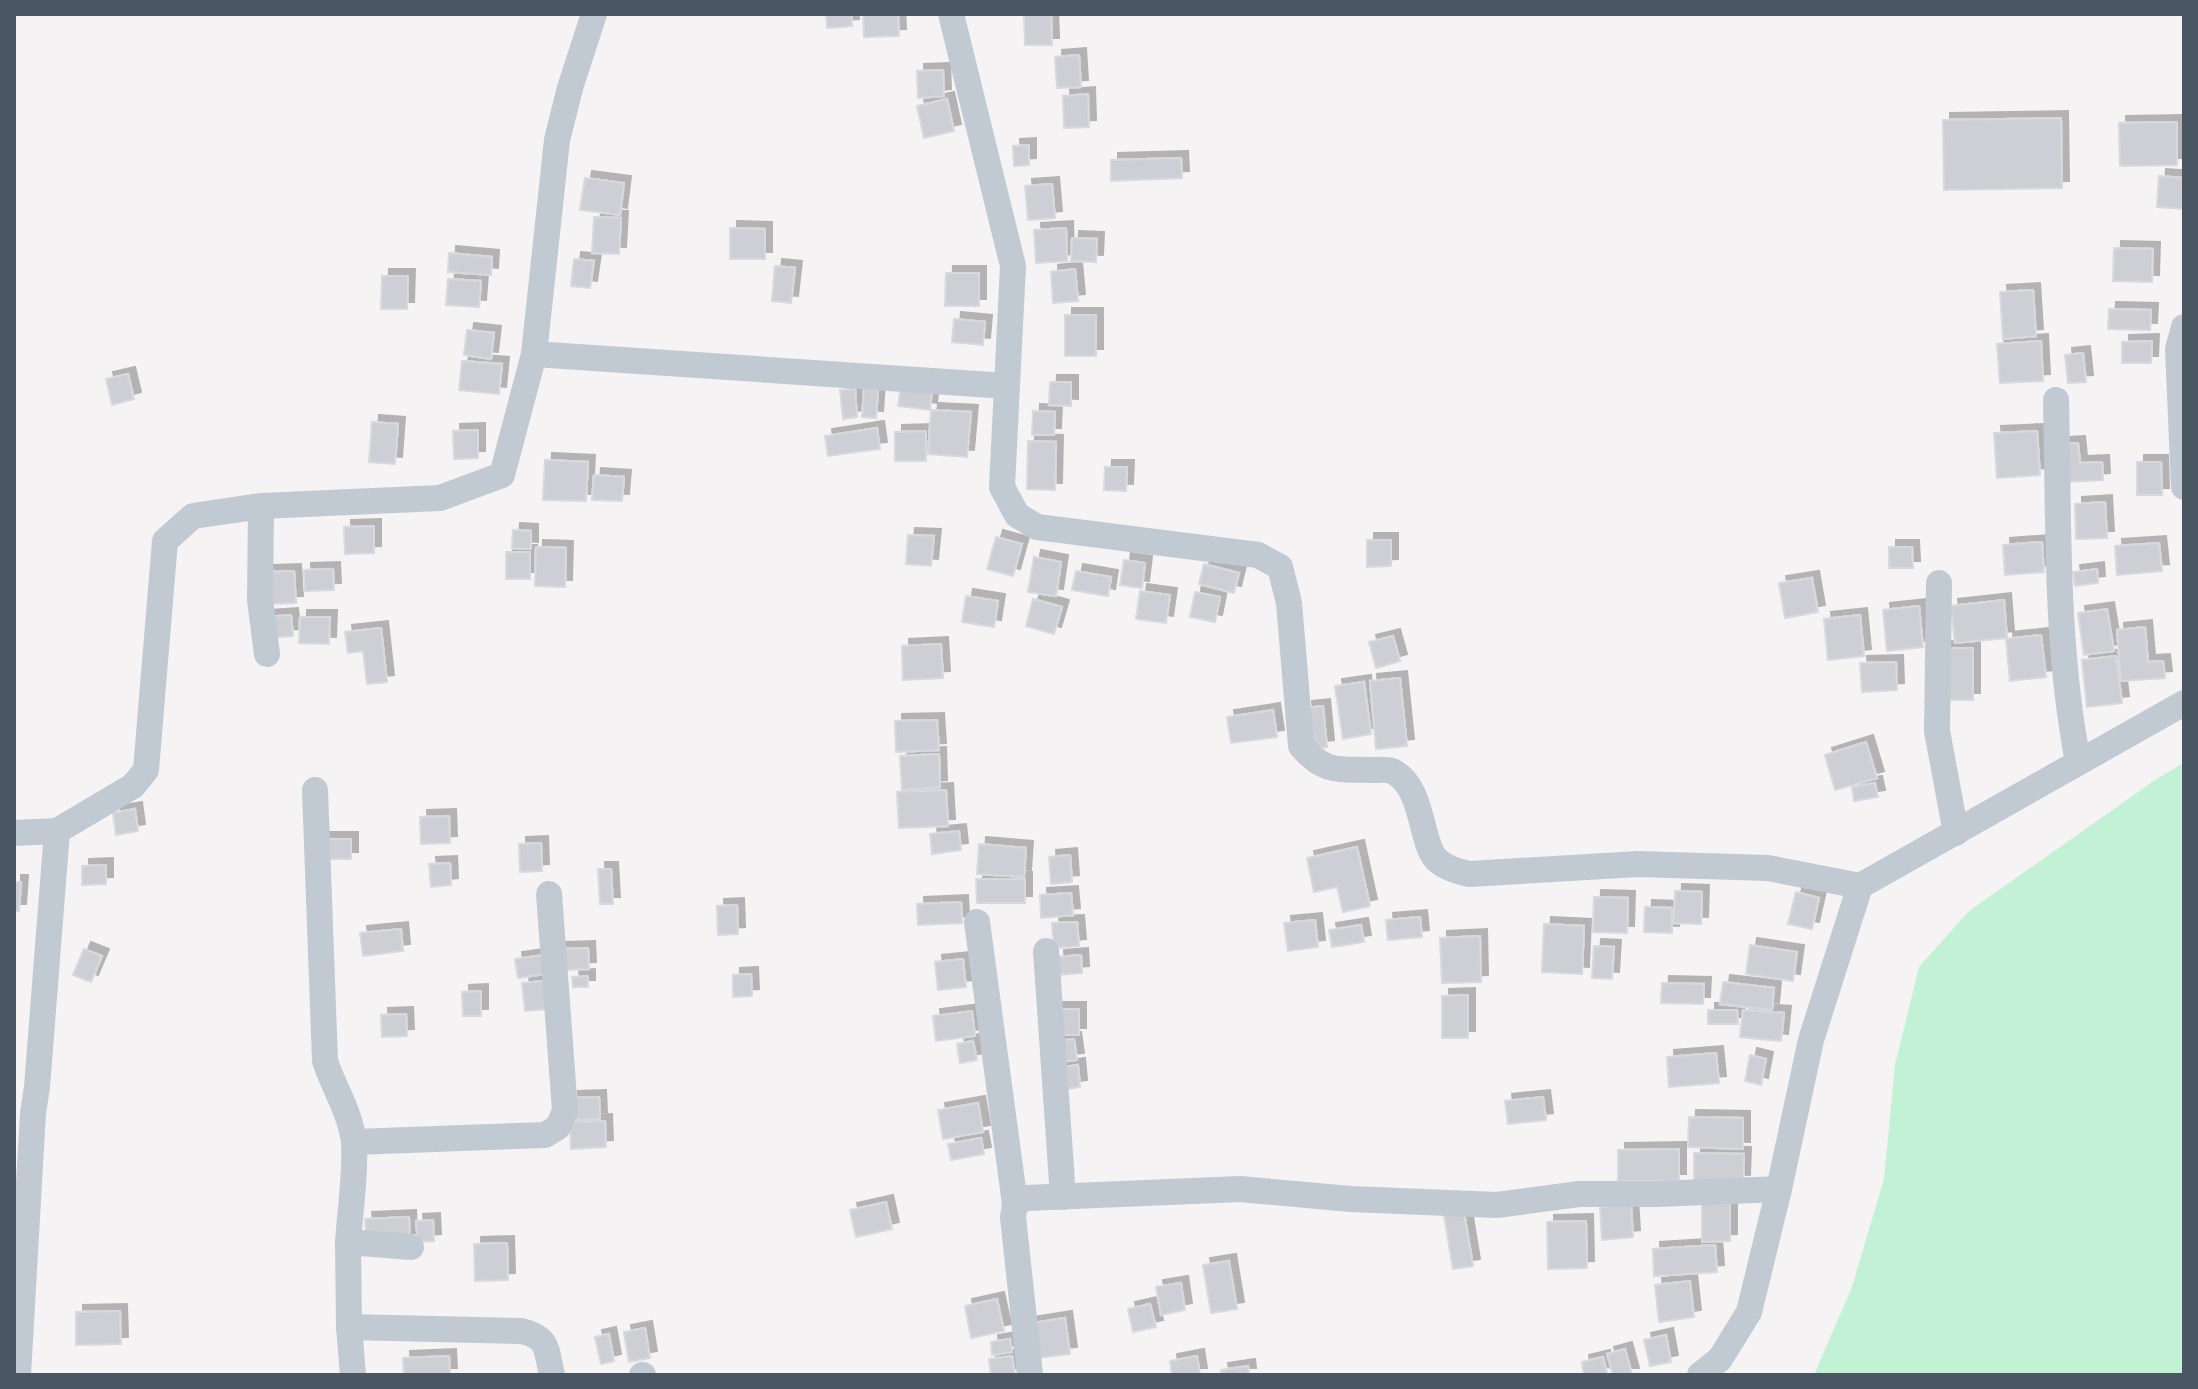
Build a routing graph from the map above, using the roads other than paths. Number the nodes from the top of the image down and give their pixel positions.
1 (594, 14) edge
2 (951, 14) edge
3 (2184, 327) edge
4 (534, 354) junction
5 (1007, 386) junction
6 (2056, 400) dead end
7 (2184, 487) edge
8 (261, 506) junction
9 (1939, 583) dead end
10 (267, 654) dead end
11 (2184, 703) edge
12 (2078, 762) junction
13 (315, 790) dead end
14 (57, 831) junction
15 (14, 833) edge
16 (1956, 833) junction
17 (1860, 886) junction
18 (549, 894) dead end
19 (977, 922) dead end
20 (1046, 951) dead end
21 (354, 1142) junction
22 (1779, 1189) junction
23 (1063, 1197) junction
24 (1015, 1204) junction
25 (348, 1242) junction
26 (411, 1247) dead end
27 (18, 1301) edge
28 (349, 1327) junction
29 (18, 1375) edge
30 (353, 1375) edge
31 (552, 1375) edge
32 (1030, 1375) edge
33 (1700, 1375) edge

1 - 4 street
2 - 5 street
3 - 7 street
4 - 5 street
4 - 8 street
5 - 17 street
6 - 12 street
8 - 10 street
8 - 14 street
9 - 16 street
11 - 12 street
12 - 16 street
13 - 21 street
14 - 15 street
14 - 27 street
16 - 17 street
17 - 22 street
18 - 21 street
19 - 24 street
20 - 23 street
21 - 25 street
22 - 23 street
22 - 33 street
23 - 24 street
24 - 32 street
25 - 26 street
25 - 28 street
27 - 29 street
28 - 30 street
28 - 31 street

